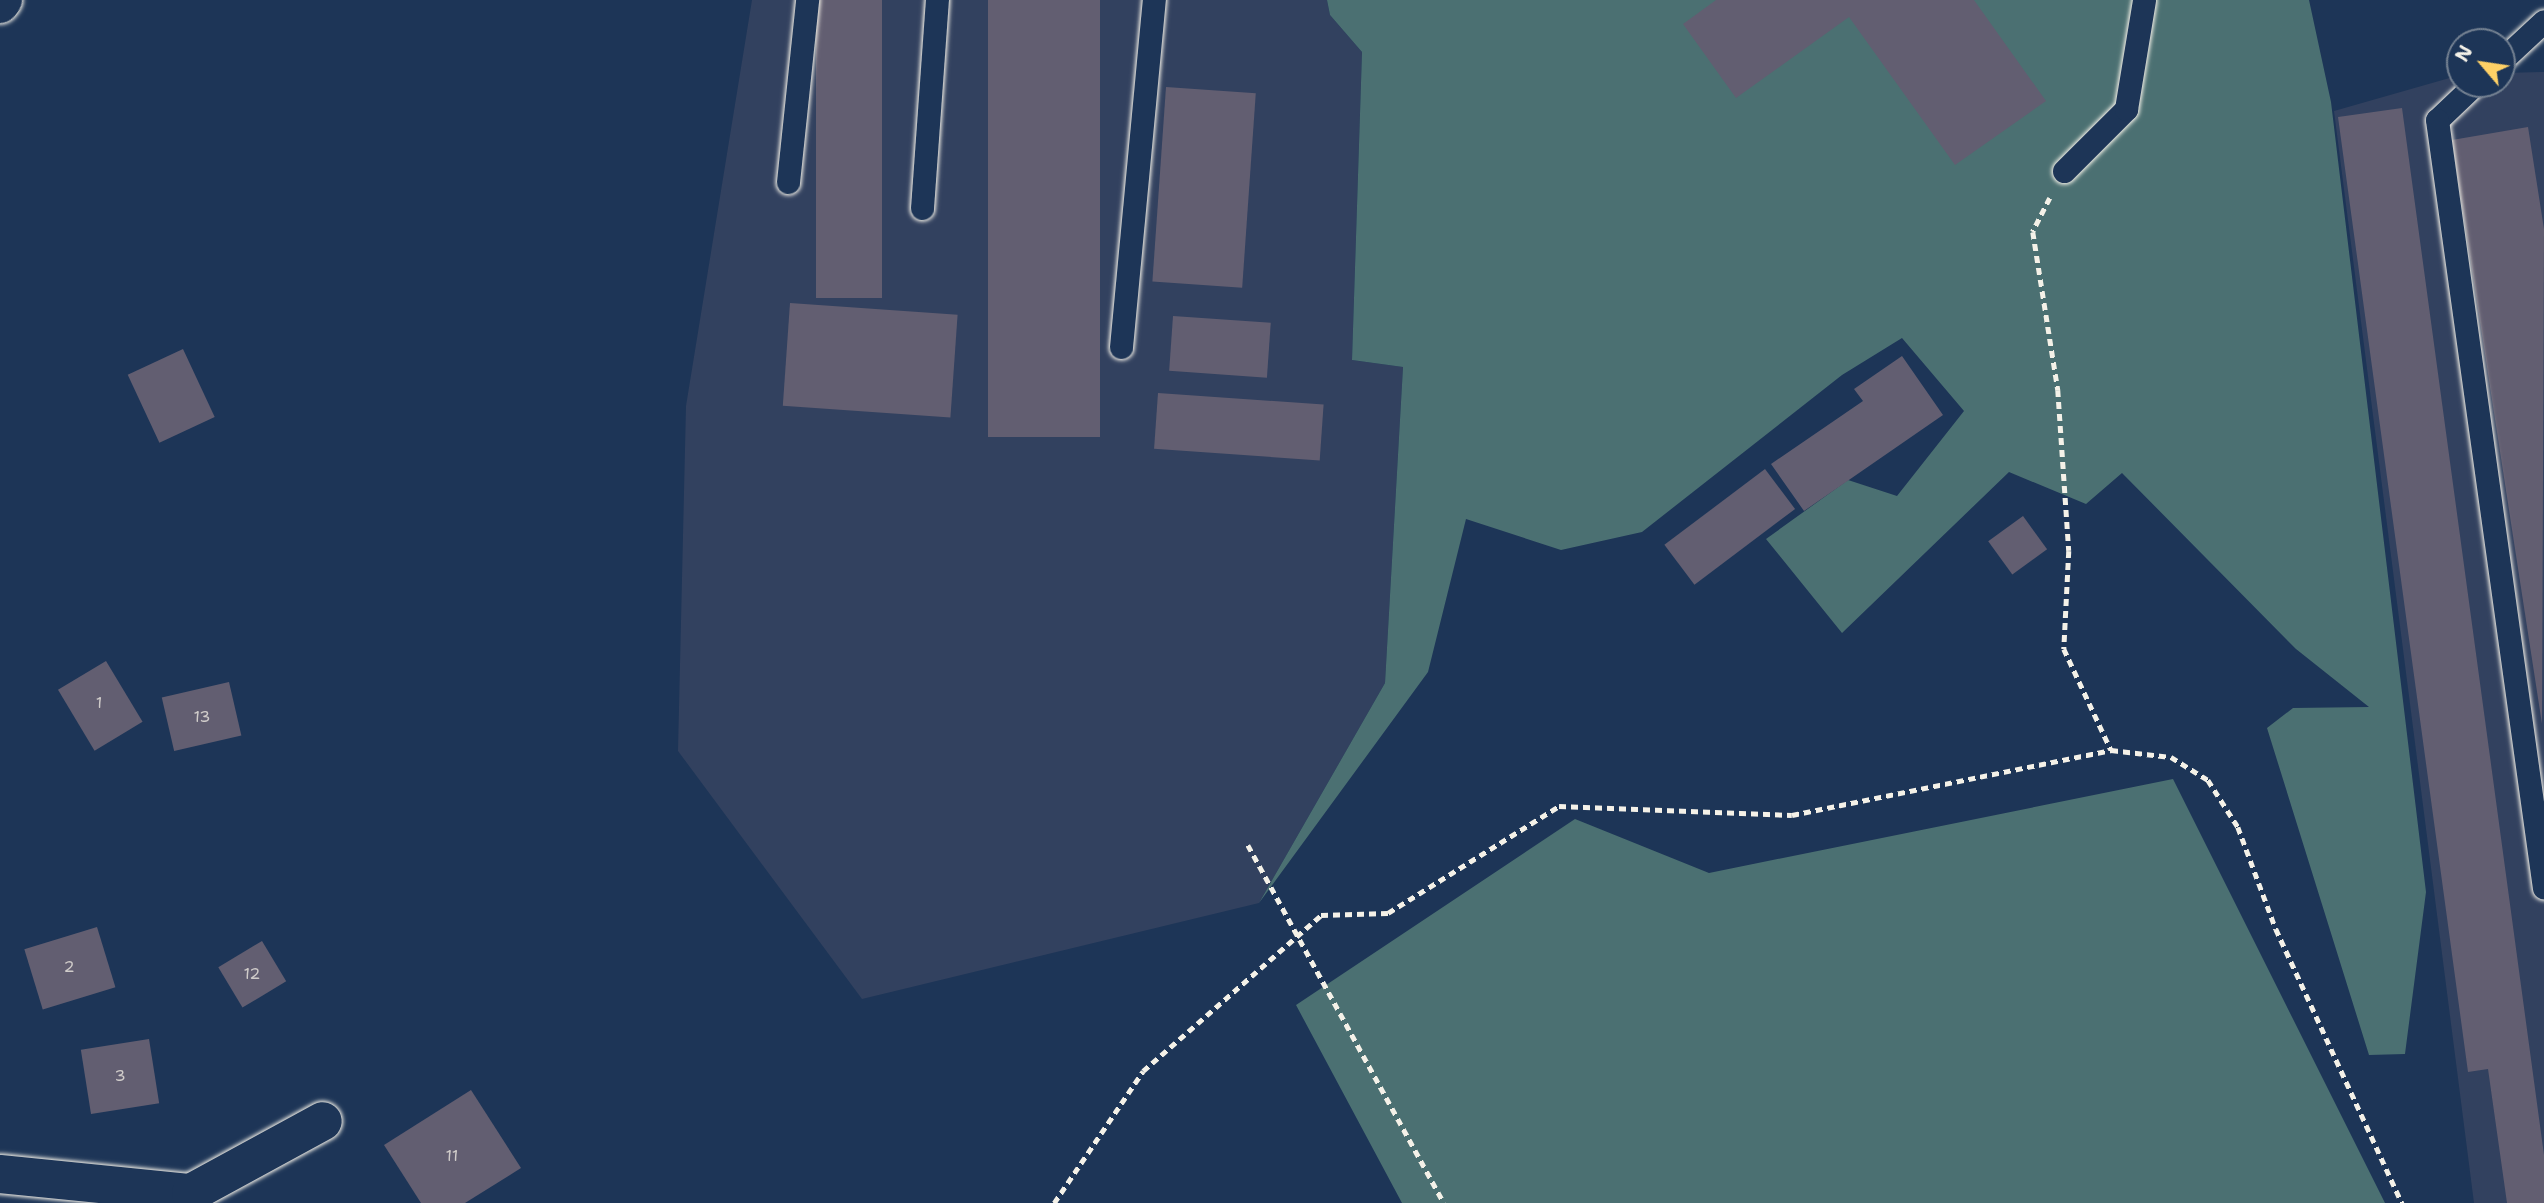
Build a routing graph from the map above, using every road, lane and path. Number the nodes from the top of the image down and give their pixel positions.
1 (807, 0) edge
2 (937, 0) edge
3 (1154, 0) edge
4 (2144, 0) edge
5 (2544, 21) edge
6 (2516, 47) edge
7 (2460, 98) edge
8 (2064, 171) joint
9 (788, 182) dead end
10 (922, 208) dead end
11 (1121, 347) dead end
12 (2111, 750) junction
13 (1248, 845) dead end
14 (2544, 888) edge
15 (1300, 932) junction
16 (323, 1121) dead end
17 (0, 1174) edge
18 (1054, 1203) edge
19 (1444, 1203) edge
20 (2402, 1203) edge

1 - 9 lane
2 - 10 lane
3 - 11 lane
4 - 8 lane
5 - 6 lane
7 - 14 lane
8 - 12 path
12 - 15 path
12 - 20 path
13 - 15 path
15 - 18 path
15 - 19 path
16 - 17 street

